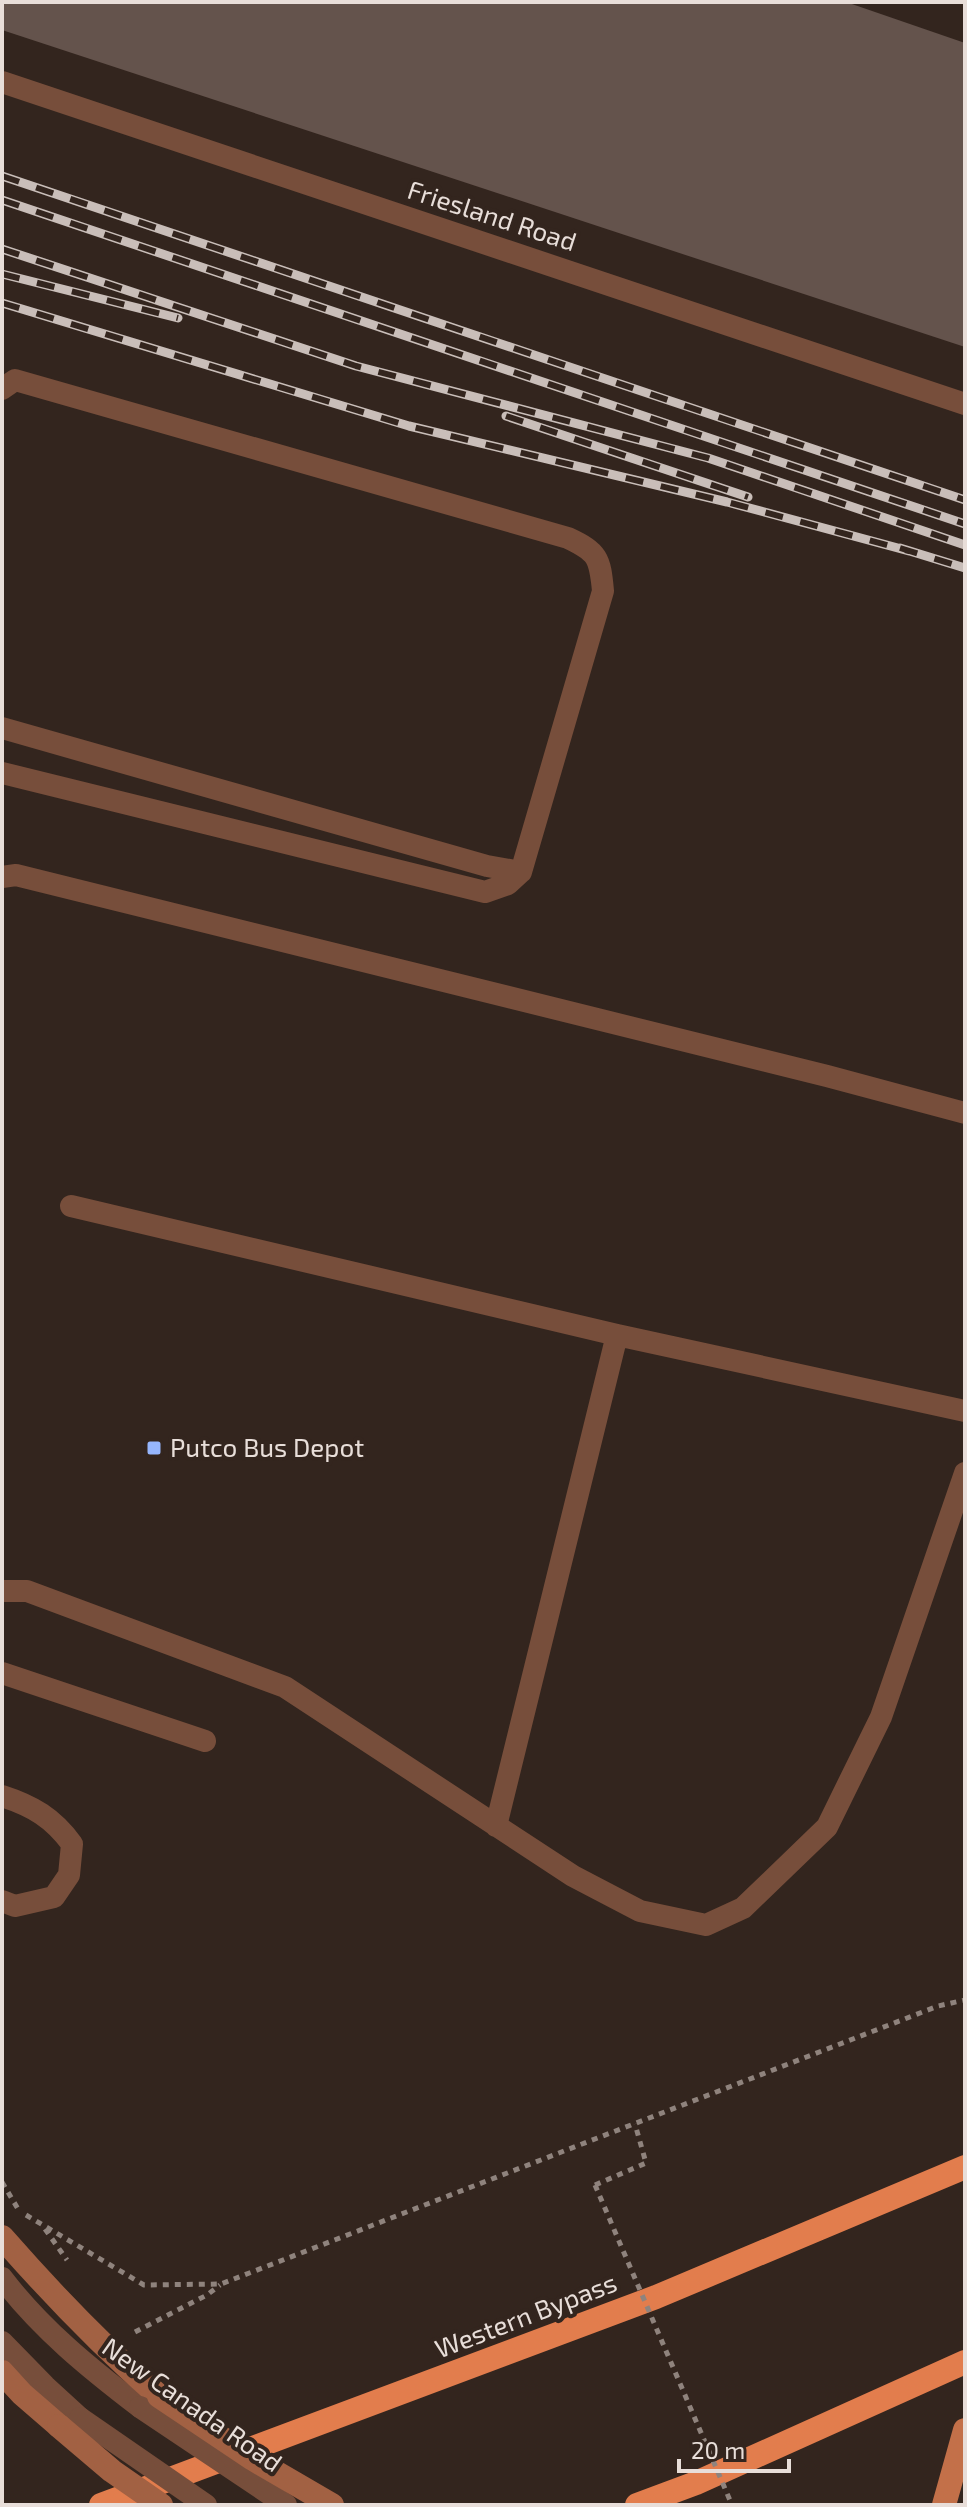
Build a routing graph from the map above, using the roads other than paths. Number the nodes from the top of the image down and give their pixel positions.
1 (2, 82) edge
2 (2, 389) edge
3 (965, 404) edge
4 (2, 728) edge
5 (2, 773) edge
6 (521, 872) junction
7 (2, 877) edge
8 (965, 1113) edge
9 (71, 1206) dead end
10 (617, 1335) junction
11 (965, 1411) edge
12 (965, 1473) edge
13 (2, 1591) edge
14 (2, 1673) edge
15 (205, 1741) dead end
16 (2, 1796) edge
17 (496, 1826) junction
18 (2, 1901) edge
19 (965, 2167) edge
20 (2, 2237) edge
21 (2, 2278) edge
22 (2, 2342) edge
23 (965, 2362) edge
24 (2, 2372) edge
25 (149, 2401) junction
26 (69, 2422) junction
27 (965, 2430) edge
28 (101, 2505) edge
29 (161, 2505) edge
30 (206, 2505) edge
31 (286, 2505) edge
32 (332, 2505) edge
33 (637, 2505) edge
34 (944, 2505) edge

1 - 3 lane, Friesland Road
2 - 6 lane
4 - 6 lane
5 - 6 lane
7 - 8 lane
9 - 10 lane
10 - 11 lane
10 - 17 lane
12 - 17 lane
13 - 17 lane
14 - 15 lane
16 - 18 lane
19 - 28 highway, Western Bypass
20 - 25 main road, New Canada Road
21 - 25 lane, New Canada Road
22 - 26 lane
23 - 33 highway
24 - 26 main road
25 - 31 lane, New Canada Road, bridge
25 - 32 main road, New Canada Road, bridge
26 - 29 main road, bridge
26 - 30 lane, bridge
27 - 34 main road

